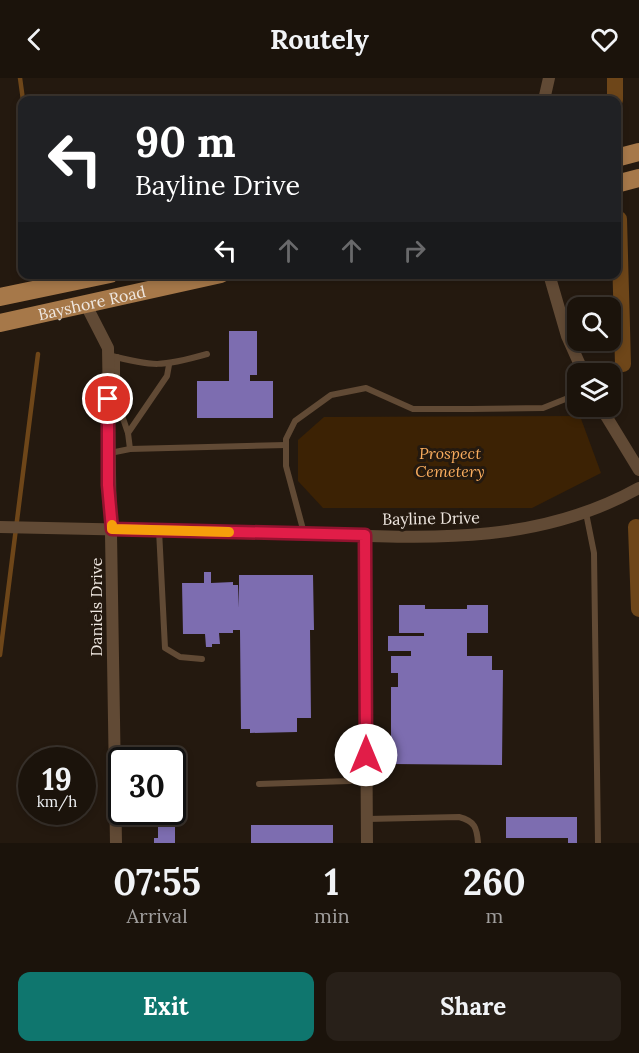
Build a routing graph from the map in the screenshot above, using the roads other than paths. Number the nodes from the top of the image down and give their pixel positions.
1 (549, 78) edge
2 (545, 96) edge
3 (639, 152) edge
4 (621, 157) edge
5 (639, 178) edge
6 (621, 183) edge
7 (86, 279) edge
8 (199, 279) edge
9 (550, 279) edge
10 (0, 297) edge
11 (86, 305) junction
12 (0, 323) edge
13 (207, 354) dead end
14 (112, 356) junction
15 (579, 363) edge
16 (169, 365) junction
17 (567, 398) edge
18 (607, 417) edge
19 (129, 433) junction
20 (286, 445) junction
21 (130, 449) junction
22 (108, 453) junction
23 (639, 470) edge
24 (639, 488) edge
25 (586, 513) junction
26 (2, 527) edge
27 (112, 529) junction
28 (159, 530) junction
29 (304, 534) junction
30 (365, 535) junction
31 (202, 659) dead end
32 (366, 778) junction
33 (259, 784) dead end
34 (366, 819) junction
35 (116, 843) edge
36 (367, 843) edge
37 (478, 843) edge
38 (598, 843) edge

1 - 2 street
3 - 4 main road
5 - 6 main road
7 - 10 main road, Bayshore Road
8 - 11 main road, Bayshore Road
9 - 15 street
11 - 12 main road, Bayshore Road
11 - 14 street, Daniels Drive
13 - 16 lane
14 - 16 lane
14 - 19 lane
14 - 22 street, Daniels Drive
16 - 19 lane
17 - 20 lane
18 - 23 street
19 - 21 lane
20 - 21 lane
20 - 29 lane
21 - 22 lane
22 - 27 street, Daniels Drive
24 - 25 street, Bayline Drive
25 - 30 street, Bayline Drive
25 - 38 lane
26 - 27 street, Bayline Drive
27 - 28 street, Bayline Drive
27 - 35 street, Daniels Drive
28 - 29 street, Bayline Drive
28 - 31 lane
29 - 30 street, Bayline Drive
30 - 32 street
32 - 33 lane
32 - 34 street
34 - 36 street
34 - 37 lane

